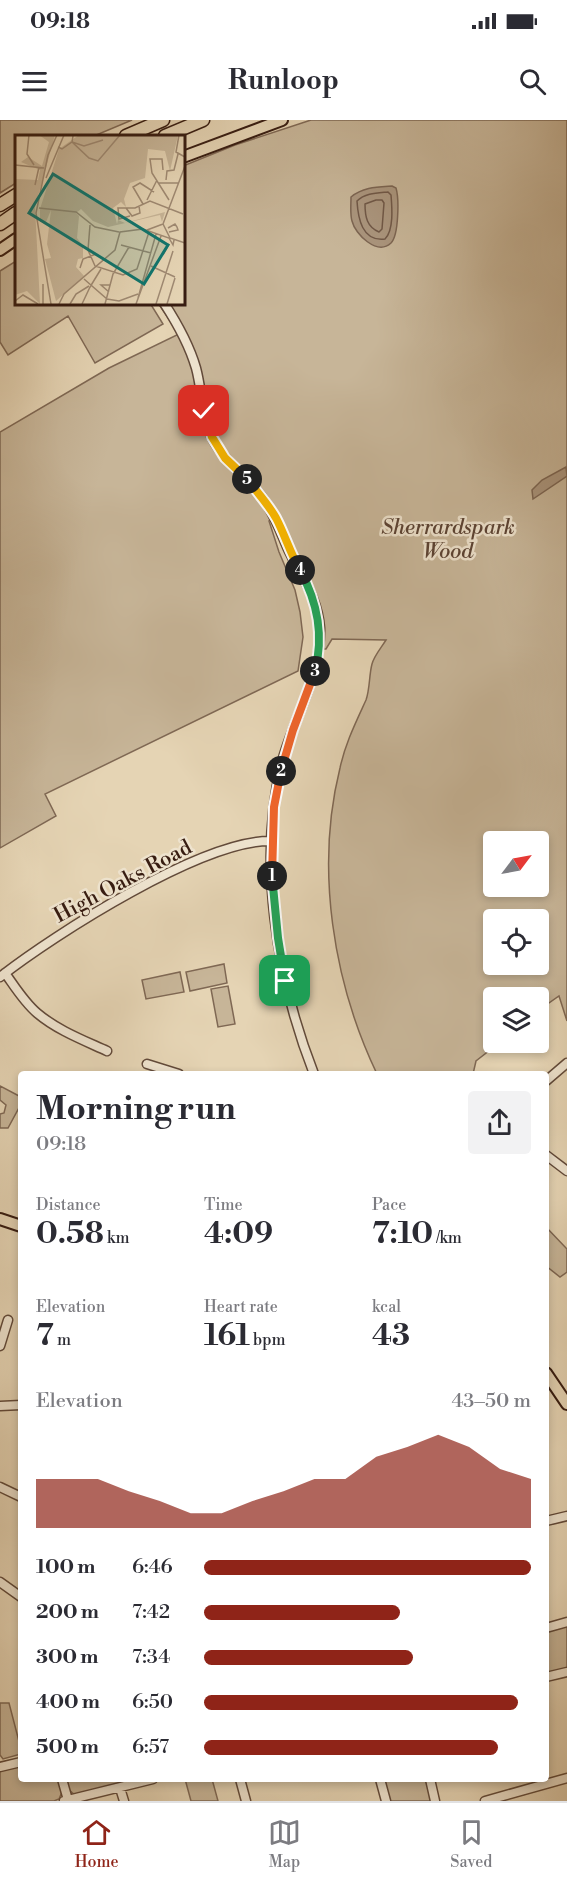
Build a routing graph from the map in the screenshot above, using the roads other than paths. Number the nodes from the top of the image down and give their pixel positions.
1 (163, 120) edge
2 (203, 120) edge
3 (282, 120) edge
4 (128, 135) edge
5 (167, 135) edge
6 (184, 157) edge
7 (15, 196) edge
8 (0, 205) edge
9 (15, 214) edge
10 (0, 224) edge
11 (15, 240) edge
12 (0, 250) edge
13 (165, 304) edge
14 (272, 842) junction
15 (2, 975) edge
16 (107, 1051) dead end
17 (567, 1063) edge
18 (147, 1064) dead end
19 (169, 1071) edge
20 (313, 1071) edge
21 (549, 1078) edge
22 (549, 1157) edge
23 (567, 1171) edge
24 (0, 1219) edge
25 (18, 1225) edge
26 (8, 1320) dead end
27 (0, 1346) edge
28 (549, 1377) edge
29 (567, 1404) edge
30 (18, 1405) edge
31 (0, 1406) edge
32 (0, 1487) edge
33 (18, 1496) edge
34 (567, 1516) edge
35 (549, 1520) edge
36 (0, 1582) edge
37 (18, 1595) edge
38 (567, 1622) edge
39 (549, 1627) edge
40 (567, 1672) edge
41 (549, 1676) edge
42 (18, 1762) edge
43 (0, 1765) edge
44 (567, 1778) edge
45 (63, 1782) edge
46 (142, 1782) edge
47 (241, 1782) edge
48 (381, 1782) edge
49 (431, 1782) edge
50 (120, 1788) junction
51 (513, 1798) edge
52 (66, 1801) edge
53 (124, 1801) edge
54 (246, 1801) edge
55 (386, 1801) edge
56 (435, 1801) edge
57 (485, 1801) edge

1 - 4 highway
2 - 5 highway
3 - 6 main road
7 - 8 highway
9 - 10 highway
11 - 12 main road
13 - 14 street
14 - 15 street, High Oaks Road
14 - 20 street
15 - 16 street
17 - 21 street
18 - 19 street
22 - 23 street
24 - 25 main road
26 - 27 street
28 - 29 main road
30 - 31 street
32 - 33 street
34 - 35 street
36 - 37 street
38 - 39 street
40 - 41 street
42 - 43 street
44 - 51 street
45 - 52 street
46 - 50 street
47 - 54 street
48 - 55 street
49 - 56 street
50 - 52 street
50 - 53 street
51 - 57 street

